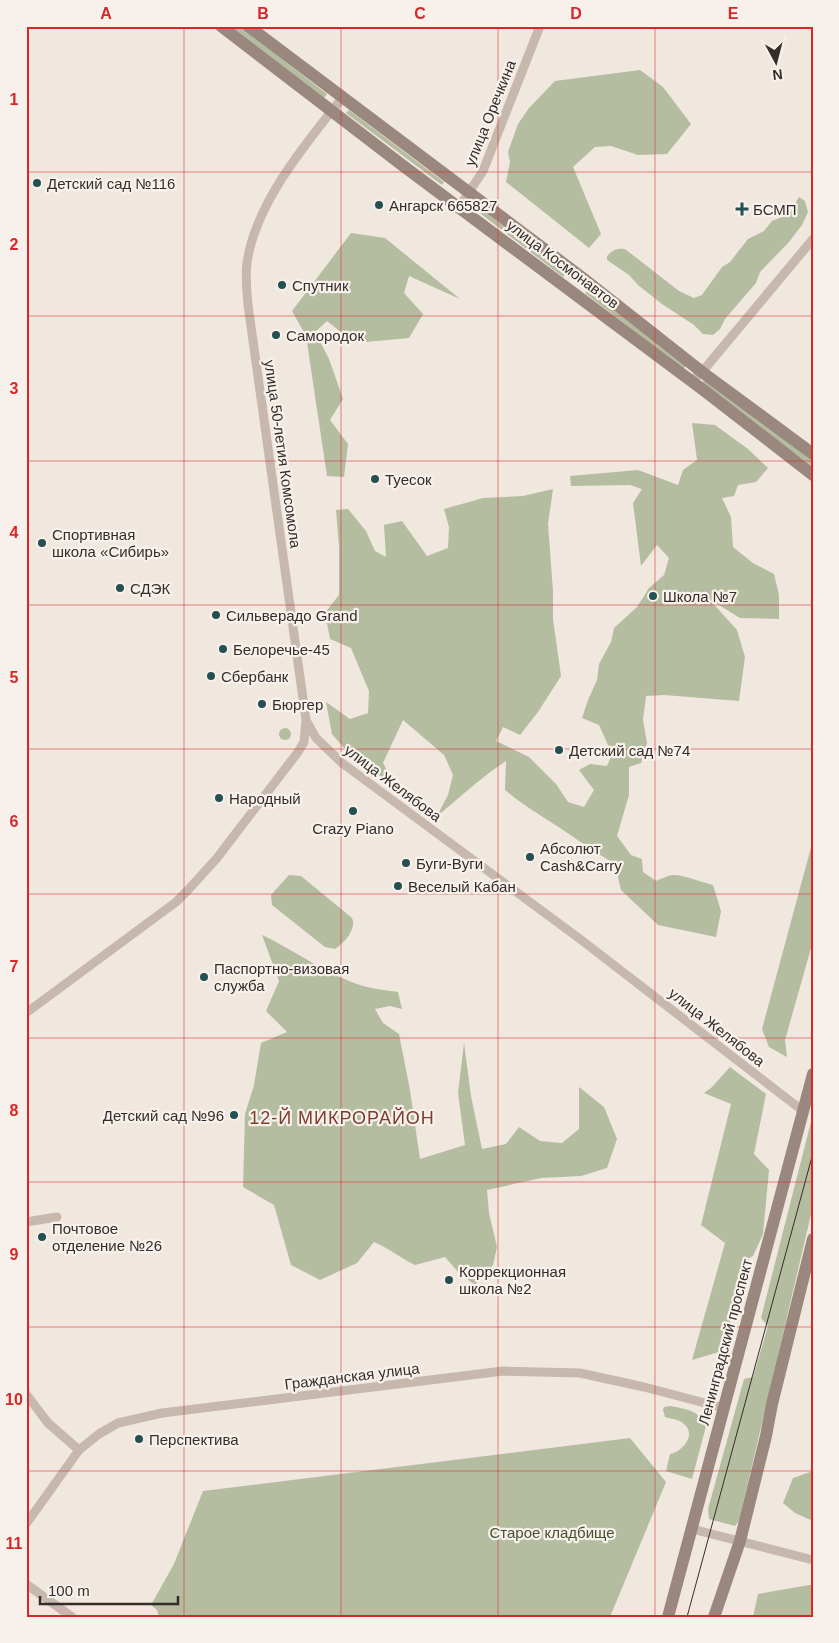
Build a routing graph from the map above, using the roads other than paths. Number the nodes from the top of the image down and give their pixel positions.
1 (221, 26) edge
2 (248, 26) edge
3 (540, 26) edge
4 (342, 98) junction
5 (332, 111) junction
6 (469, 192) junction
7 (459, 207) junction
8 (813, 239) edge
9 (702, 372) junction
10 (691, 381) junction
11 (813, 454) edge
12 (813, 475) edge
13 (306, 720) junction
14 (298, 752) junction
15 (332, 754) junction
16 (26, 1013) edge
17 (813, 1074) edge
18 (803, 1111) junction
19 (57, 1217) dead end
20 (26, 1222) edge
21 (813, 1240) edge
22 (26, 1394) edge
23 (724, 1408) junction
24 (79, 1450) junction
25 (26, 1524) edge
26 (692, 1529) junction
27 (740, 1541) junction
28 (813, 1560) edge
29 (26, 1584) edge
30 (72, 1617) edge
31 (668, 1617) edge
32 (714, 1617) edge

1 - 5 street, улица Космонавтов
2 - 4 street, улица Космонавтов
3 - 6 street, улица Оречкина
4 - 5 street, улица 50-летия Комсомола
4 - 6 street, улица Космонавтов
5 - 7 street, улица Космонавтов
5 - 13 street, улица 50-летия Комсомола
6 - 7 street, улица Оречкина
6 - 9 street, улица Космонавтов
7 - 10 street, улица Космонавтов
8 - 9 street
9 - 10 street
9 - 11 street, улица Космонавтов
10 - 12 street, улица Космонавтов
13 - 14 street
13 - 15 street, улица Желябова
14 - 15 street
14 - 16 street
15 - 18 street, улица Желябова
17 - 18 street, Ленинградский проспект
18 - 23 street, Ленинградский проспект
19 - 20 street
21 - 27 street
22 - 24 street
23 - 24 street, Гражданская улица
23 - 26 street, Ленинградский проспект
24 - 25 street, Гражданская улица
26 - 27 street
26 - 31 street, Ленинградский проспект
27 - 28 street
27 - 32 street
29 - 30 street

